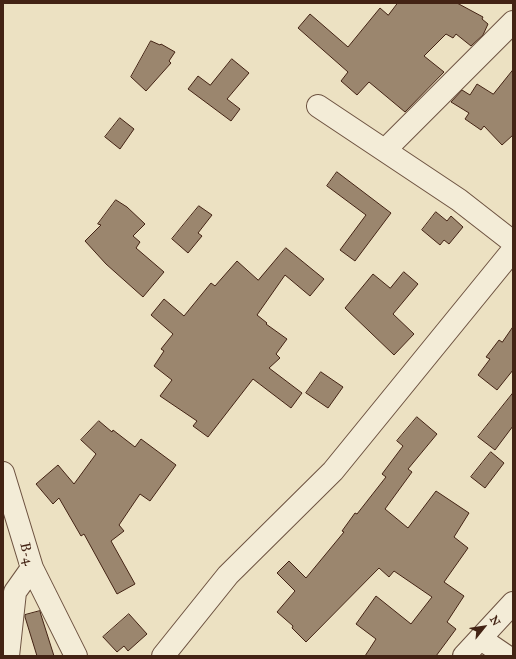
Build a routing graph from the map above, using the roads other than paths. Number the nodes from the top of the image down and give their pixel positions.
1 (513, 22) edge
2 (318, 106) dead end
3 (385, 150) junction
4 (513, 242) edge
5 (513, 250) edge
6 (3, 474) edge
7 (32, 568) junction
8 (513, 603) edge
9 (481, 639) junction
10 (8, 656) edge
11 (76, 656) edge
12 (163, 656) edge
13 (464, 656) edge
14 (506, 656) edge

1 - 3 street
2 - 3 street
3 - 4 street
5 - 12 street
6 - 7 street, B-4
7 - 10 street, B-4
7 - 11 street
8 - 9 street
9 - 13 street
9 - 14 street

